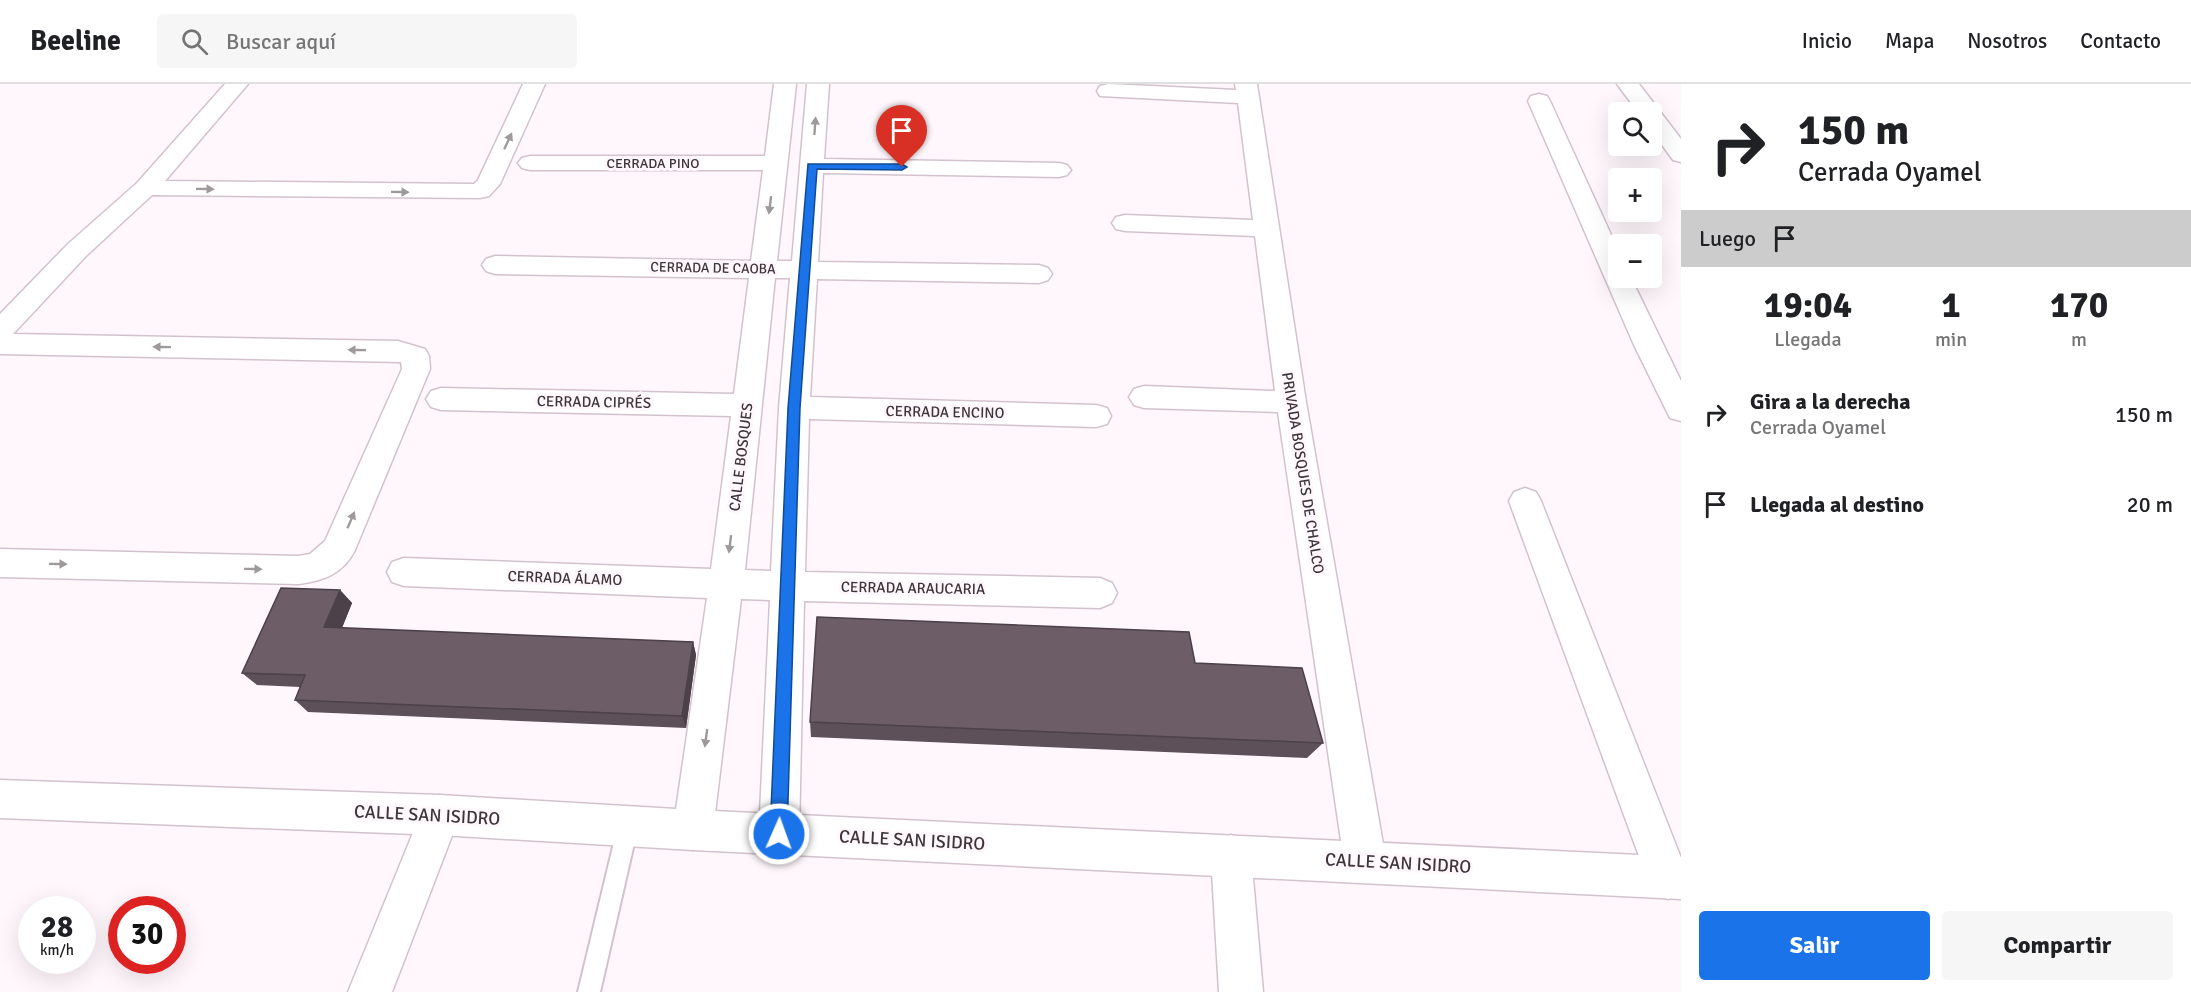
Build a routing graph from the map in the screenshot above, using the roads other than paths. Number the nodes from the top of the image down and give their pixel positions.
1 (237, 84) edge
2 (534, 84) edge
3 (785, 84) edge
4 (818, 84) edge
5 (1628, 84) edge
6 (1246, 90) edge
7 (1108, 91) dead end
8 (1539, 102) dead end
9 (1641, 102) edge
10 (1662, 130) edge
11 (1681, 155) edge
12 (530, 163) dead end
13 (776, 163) junction
14 (812, 166) junction
15 (1059, 170) dead end
16 (146, 188) junction
17 (1125, 223) dead end
18 (1266, 228) junction
19 (495, 265) dead end
20 (763, 269) junction
21 (803, 270) junction
22 (1040, 274) dead end
23 (0, 331) edge
24 (0, 344) edge
25 (1144, 397) dead end
26 (441, 399) dead end
27 (1291, 402) junction
28 (747, 405) junction
29 (794, 408) junction
30 (1681, 410) edge
31 (1096, 416) dead end
32 (1525, 501) dead end
33 (0, 563) edge
34 (404, 572) dead end
35 (726, 584) junction
36 (787, 586) junction
37 (1100, 592) dead end
38 (0, 799) edge
39 (440, 815) junction
40 (628, 826) junction
41 (693, 830) junction
42 (779, 834) junction
43 (1231, 855) junction
44 (1365, 861) junction
45 (1674, 878) edge
46 (370, 992) edge
47 (590, 992) edge
48 (1241, 992) edge

1 - 16 street
16 -> 2 street
3 - 13 street, CALLE BOSQUES
14 -> 4 street
5 - 9 street
6 - 7 street
6 - 18 street, PRIVADA BOSQUES DE CHALCO
8 - 30 street
10 - 11 street
12 - 13 street, CERRADA PINO
13 -> 20 street, CALLE BOSQUES
14 - 15 street
14 - 21 street
16 - 23 street
17 - 18 street
18 - 27 street, PRIVADA BOSQUES DE CHALCO
19 - 20 street, CERRADA DE CAOBA
20 - 21 street, CERRADA DE CAOBA
20 - 28 street, CALLE BOSQUES
21 - 22 street, CERRADA DE CAOBA
21 - 29 street
33 -> 24 street
25 - 27 street
26 - 28 street, CERRADA CIPRÉS
27 - 44 street, PRIVADA BOSQUES DE CHALCO
28 -> 35 street, CALLE BOSQUES
29 - 31 street, CERRADA ENCINO
29 - 36 street
32 - 45 street
34 - 35 street, CERRADA ÁLAMO
35 - 36 street, CERRADA ARAUCARIA
35 -> 41 street, CALLE BOSQUES
36 - 37 street, CERRADA ARAUCARIA
36 - 42 street
38 - 39 street, CALLE SAN ISIDRO
39 - 40 street, CALLE SAN ISIDRO
39 - 46 street
40 - 41 street, CALLE SAN ISIDRO
40 - 47 lane
41 - 42 street, CALLE SAN ISIDRO
42 - 43 street, CALLE SAN ISIDRO
43 - 44 street, CALLE SAN ISIDRO
43 - 48 street
44 - 45 street, CALLE SAN ISIDRO

